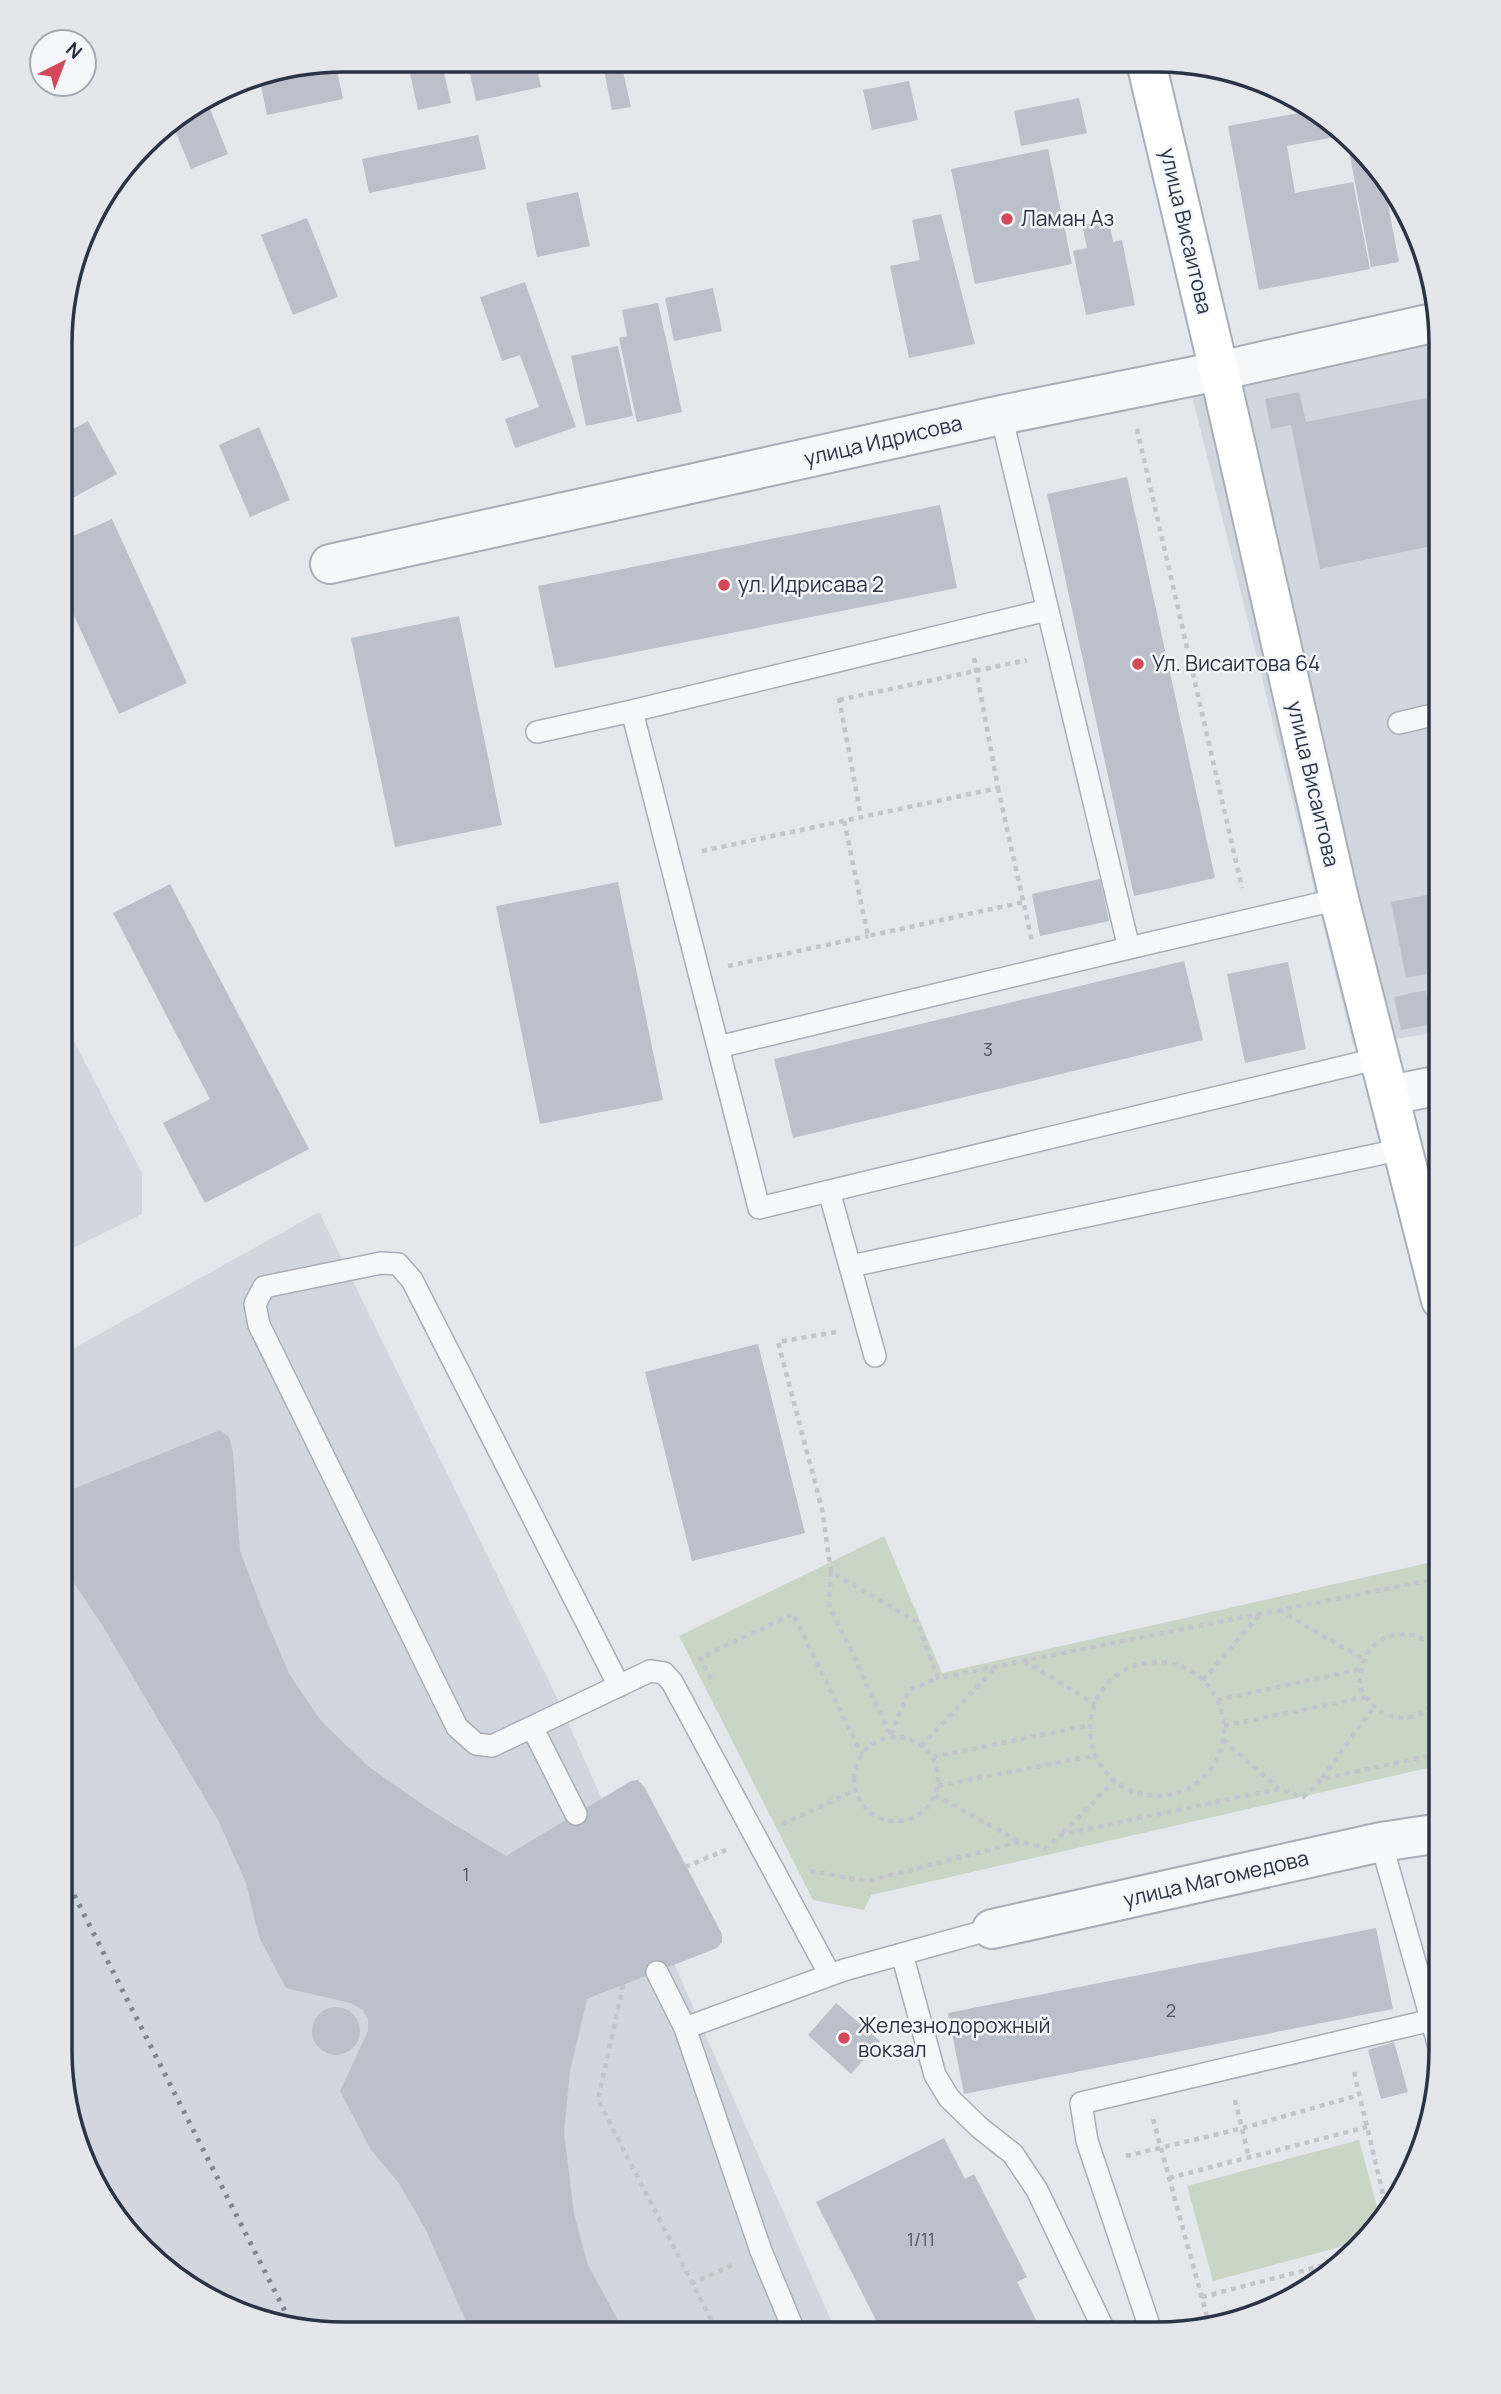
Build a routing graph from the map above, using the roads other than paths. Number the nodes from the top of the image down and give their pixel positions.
1 (1148, 72) edge
2 (1429, 324) edge
3 (1219, 371) junction
4 (1001, 415) junction
5 (330, 564) dead end
6 (1047, 610) junction
7 (632, 711) junction
8 (1429, 716) edge
9 (1399, 723) dead end
10 (537, 732) dead end
11 (1339, 899) junction
12 (1129, 948) junction
13 (718, 1047) junction
14 (1380, 1058) junction
15 (1429, 1087) edge
16 (1390, 1095) junction
17 (1403, 1149) junction
18 (830, 1191) junction
19 (1429, 1252) edge
20 (851, 1266) junction
21 (875, 1356) dead end
22 (619, 1686) junction
23 (532, 1727) junction
24 (576, 1814) dead end
25 (1429, 1835) edge
26 (1381, 1842) junction
27 (992, 1930) joint
28 (902, 1954) junction
29 (657, 1972) dead end
30 (830, 1975) junction
31 (1429, 2010) edge
32 (1429, 2021) edge
33 (685, 2028) junction
34 (790, 2322) edge
35 (1100, 2322) edge
36 (1148, 2322) edge

1 - 3 main road, улица Висаитова
2 - 3 street, улица Идрисова
3 - 4 street, улица Идрисова
3 - 11 main road, улица Висаитова
4 - 5 street, улица Идрисова
4 - 6 lane
6 - 7 lane
6 - 12 lane
7 - 10 lane
7 - 13 lane
8 - 9 lane
11 - 12 lane
11 - 14 main road, улица Висаитова
12 - 13 lane
13 - 18 lane
14 - 16 main road, улица Висаитова
14 - 18 lane
15 - 16 street
16 - 17 main road, улица Висаитова
17 - 19 main road, улица Висаитова
17 - 20 lane
18 - 20 lane
20 - 21 lane
22 - 23 lane
22 - 23 lane
22 - 30 lane
23 - 24 lane
25 - 26 street, улица Магомедова
26 - 27 street, улица Магомедова
26 - 31 lane
27 - 28 lane
28 - 30 lane
28 - 35 lane
29 - 33 lane
30 - 33 lane
32 - 36 lane
33 - 34 lane

